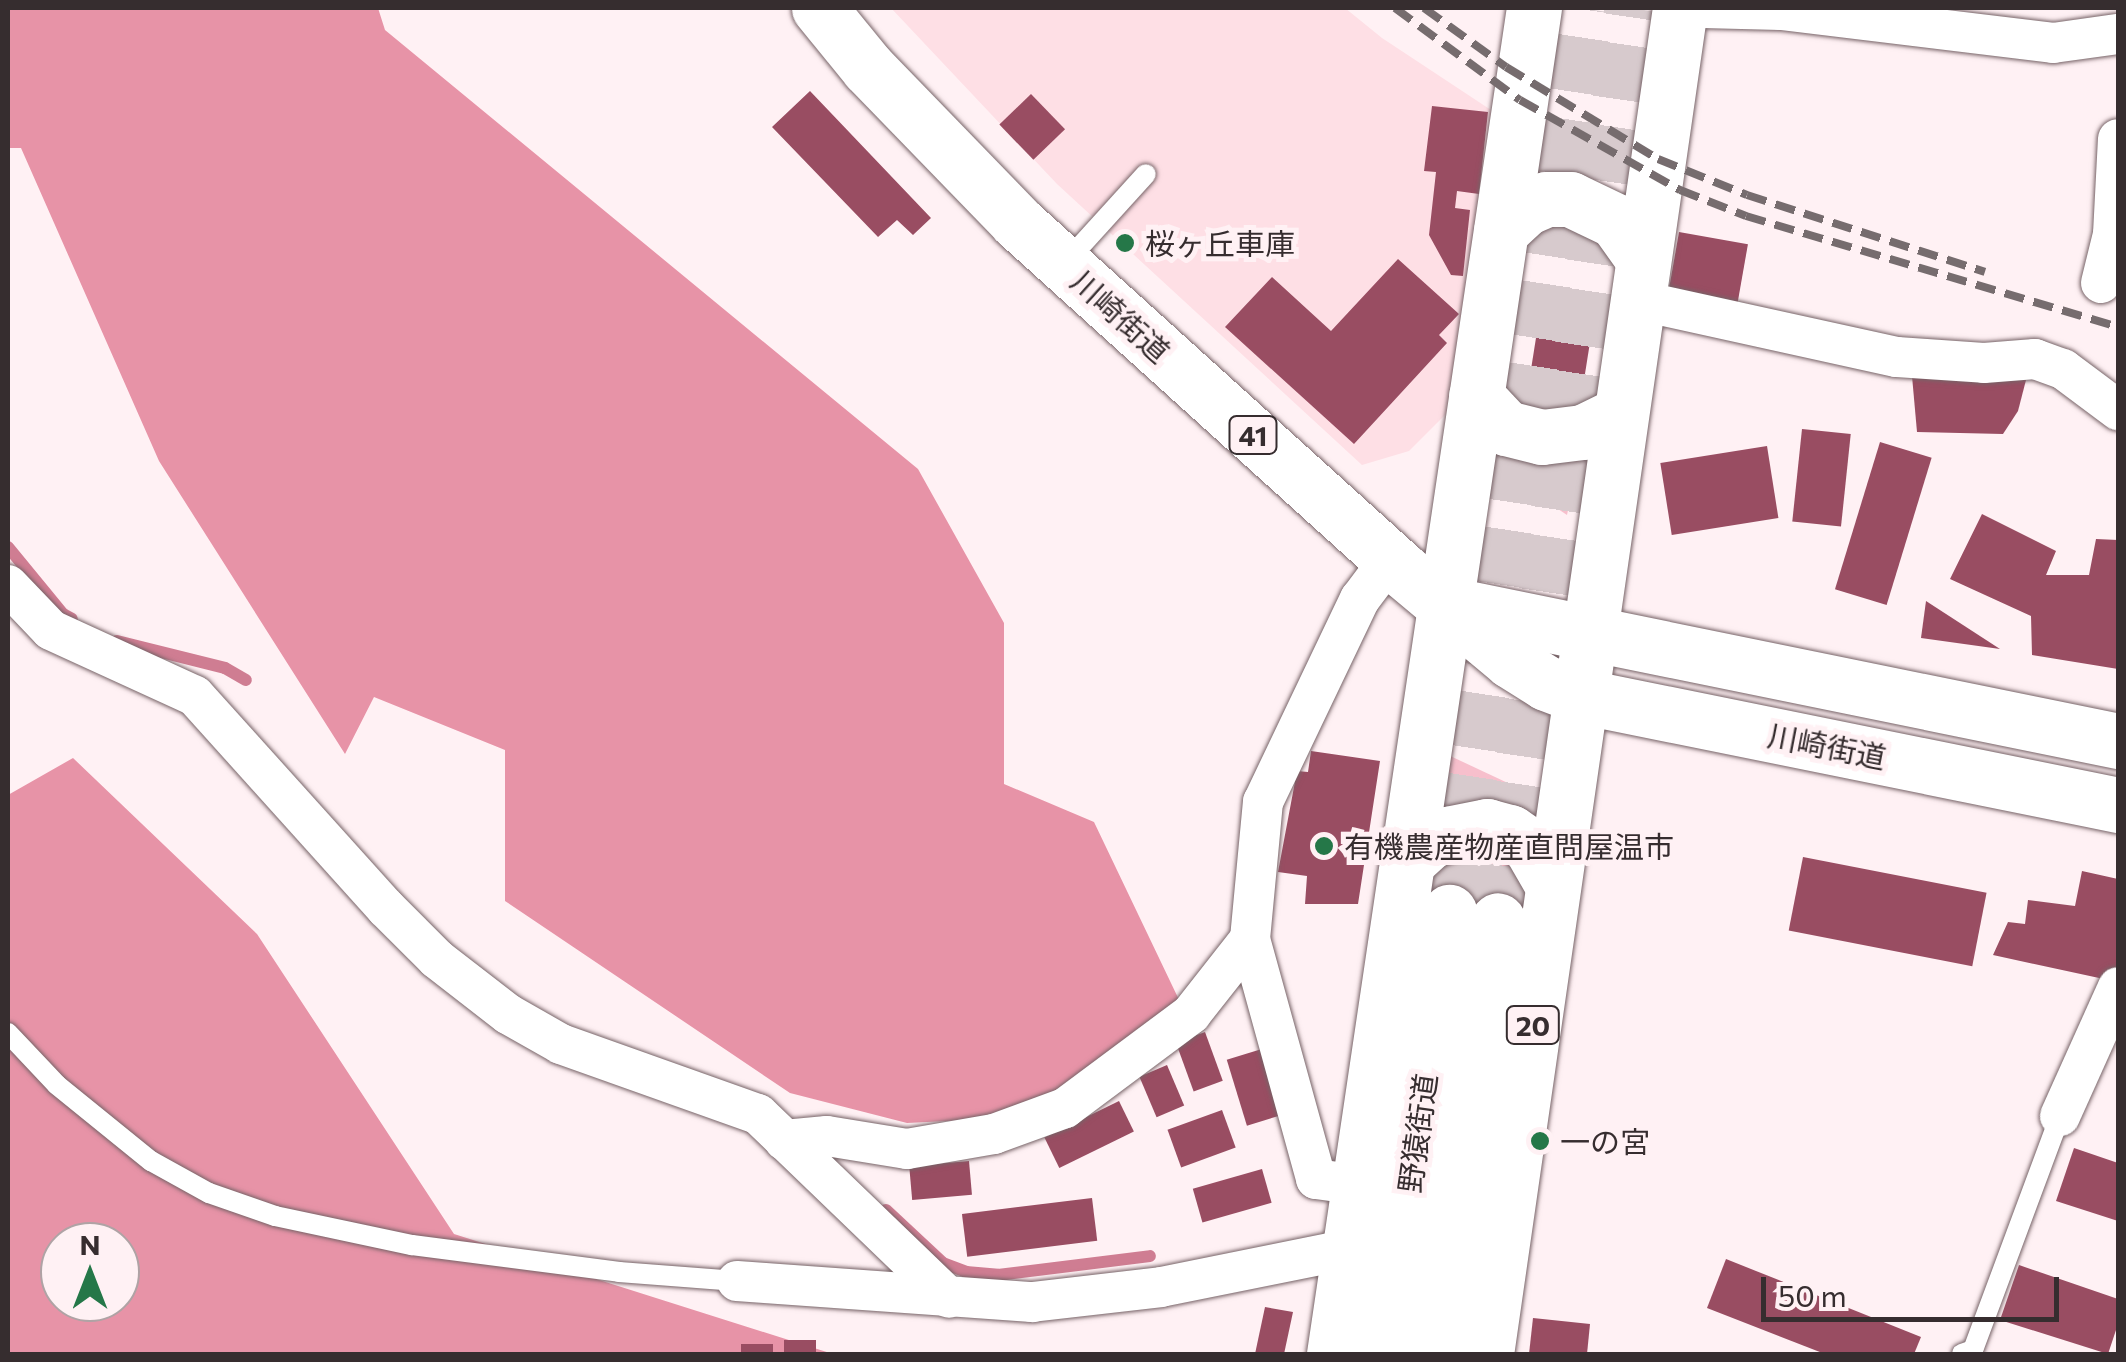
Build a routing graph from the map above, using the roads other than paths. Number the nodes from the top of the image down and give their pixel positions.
1 (819, 8) edge
2 (1534, 8) edge
3 (1680, 8) edge
4 (1703, 8) edge
5 (2118, 34) edge
6 (2118, 139) edge
7 (1146, 174) dead end
8 (1501, 231) junction
9 (1064, 264) junction
10 (1640, 280) junction
11 (2101, 283) dead end
12 (1476, 396) junction
13 (2118, 410) edge
14 (1620, 414) junction
15 (1390, 559) junction
16 (8, 584) edge
17 (1444, 603) junction
18 (1589, 635) junction
19 (1580, 696) junction
20 (2118, 741) edge
21 (2118, 805) edge
22 (1406, 862) junction
23 (1553, 886) junction
24 (1250, 939) junction
25 (2118, 987) edge
26 (8, 1033) edge
27 (2060, 1116) joint
28 (784, 1140) junction
29 (1360, 1185) junction
30 (1350, 1249) junction
31 (737, 1281) joint
32 (949, 1298) junction
33 (1334, 1354) edge
34 (1384, 1354) edge
35 (1436, 1354) edge
36 (1486, 1354) edge
37 (1962, 1354) edge

1 - 9 main road, 川崎街道 / 41
2 - 8 main road
3 - 10 main road, 20
4 - 5 street
6 - 11 street
7 - 9 lane
8 - 10 main road
8 - 12 main road
9 - 15 main road, 川崎街道 / 41
10 - 13 street
10 - 14 main road, 20
12 - 14 main road
12 - 17 main road
14 - 18 main road, 20
15 - 17 main road, 川崎街道 / 41
15 - 24 street
16 - 28 street
17 - 18 main road, 川崎街道
17 - 19 main road, 川崎街道
17 - 22 main road
18 - 19 main road, 20
18 - 20 main road, 川崎街道
19 - 21 main road, 川崎街道
19 - 23 main road, 20
22 - 23 main road
22 - 29 main road
23 - 36 main road, 20
24 - 28 street
24 - 29 street
25 - 27 street
26 - 31 lane
27 - 37 lane
28 - 32 street
29 - 30 main road
30 - 32 street
30 - 33 main road
31 - 32 street
34 - 35 main road, 野猿街道 / 20

